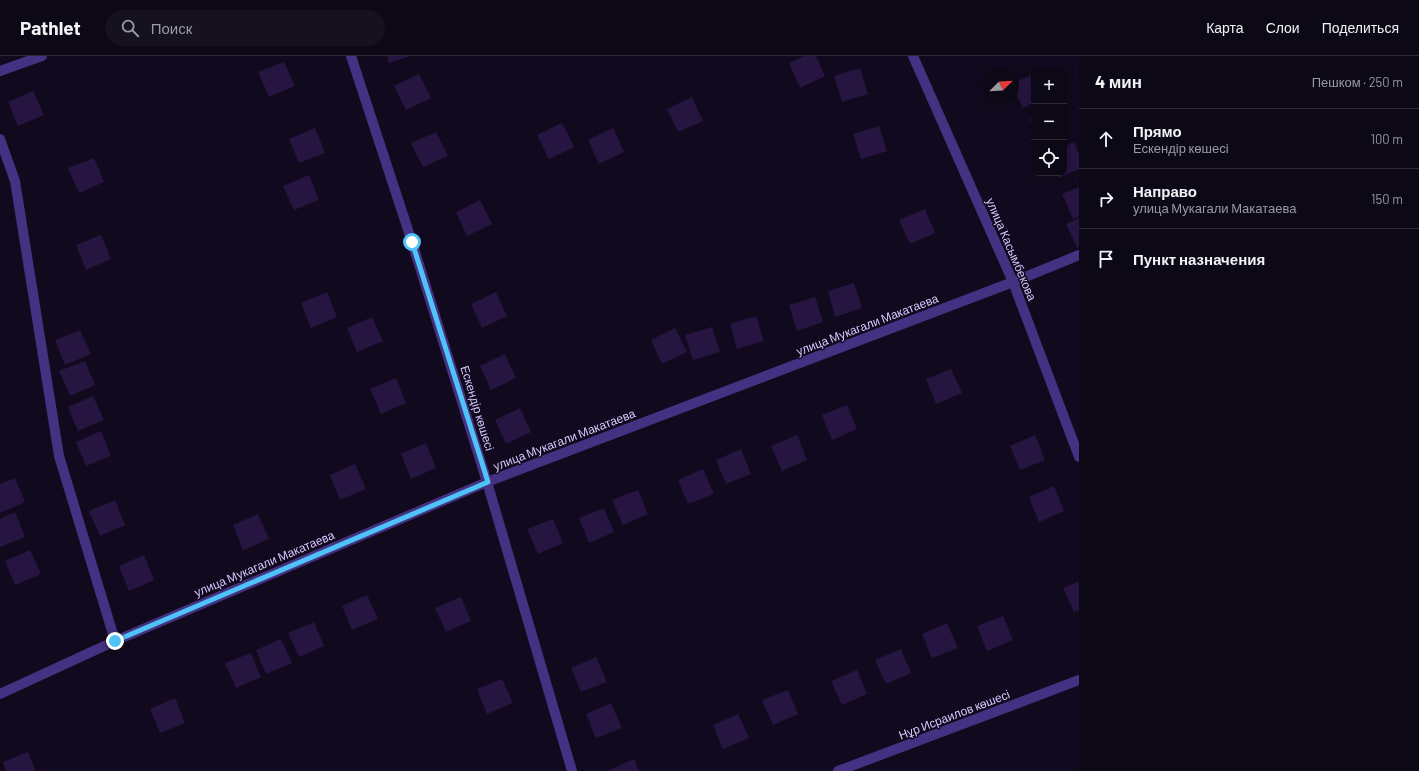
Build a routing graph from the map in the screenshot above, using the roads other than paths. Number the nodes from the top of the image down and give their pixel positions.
1 (42, 56) edge
2 (351, 56) edge
3 (913, 56) edge
4 (0, 71) edge
5 (0, 139) edge
6 (1079, 255) edge
7 (1014, 282) junction
8 (1079, 457) edge
9 (488, 482) junction
10 (115, 641) junction
11 (1079, 680) edge
12 (0, 694) edge
13 (572, 771) edge
14 (838, 771) edge

1 - 4 street
2 - 9 street, Ескендір көшесі
3 - 7 street, улица Касымбекова
5 - 10 street
6 - 7 street, улица Мукагали Макатаева
7 - 8 street, улица Касымбекова
7 - 9 street, улица Мукагали Макатаева
9 - 10 street, улица Мукагали Макатаева
9 - 13 street, Ескендір көшесі
10 - 12 street, улица Мукагали Макатаева
11 - 14 street, Нұр Исраилов көшесі

